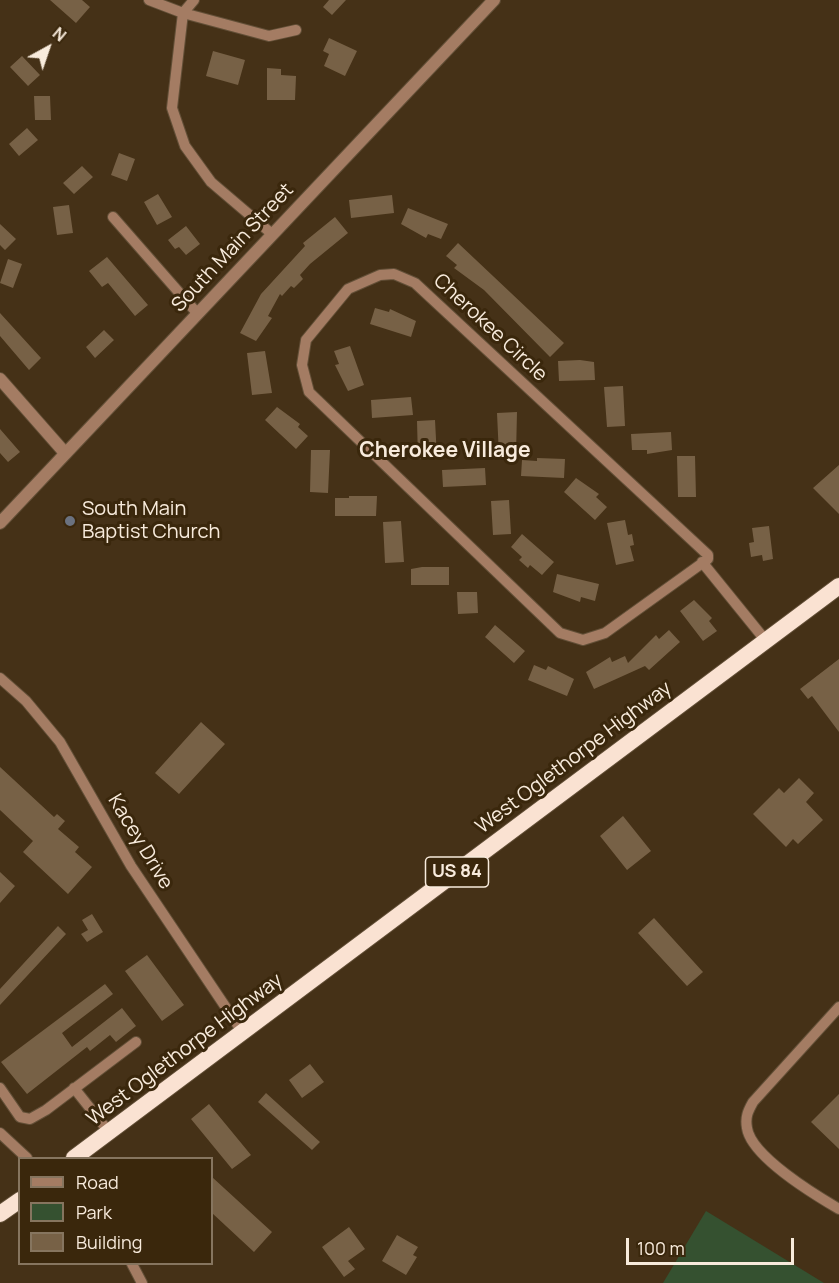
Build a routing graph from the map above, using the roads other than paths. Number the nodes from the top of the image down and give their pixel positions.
1 (149, 0) edge
2 (194, 0) edge
3 (494, 0) edge
4 (183, 13) junction
5 (296, 30) dead end
6 (113, 217) dead end
7 (272, 234) junction
8 (197, 314) junction
9 (0, 379) edge
10 (65, 453) junction
11 (0, 523) edge
12 (702, 562) junction
13 (839, 586) edge
14 (766, 641) junction
15 (0, 678) edge
16 (839, 1006) edge
17 (243, 1033) junction
18 (136, 1042) dead end
19 (0, 1088) edge
20 (74, 1088) junction
21 (109, 1132) junction
22 (0, 1133) edge
23 (26, 1157) edge
24 (75, 1157) edge
25 (18, 1201) edge
26 (839, 1209) edge
27 (0, 1214) edge
28 (133, 1265) edge
29 (142, 1283) edge

1 - 4 street
2 - 4 street
3 - 7 street, South Main Street
4 - 5 street
4 - 7 street
6 - 8 street
7 - 8 street, South Main Street
8 - 10 street, South Main Street
9 - 10 street
10 - 11 street, South Main Street
12 - 12 street, Cherokee Circle
12 - 14 street, Cherokee Circle
13 - 14 highway, West Oglethorpe Highway / US 84
14 - 17 highway, West Oglethorpe Highway / US 84
15 - 17 street, Kacey Drive
16 - 26 street
17 - 21 highway, West Oglethorpe Highway / US 84
18 - 20 street
19 - 20 street
20 - 21 street
21 - 24 highway, West Oglethorpe Highway / US 84
22 - 23 street
25 - 27 highway
28 - 29 street

